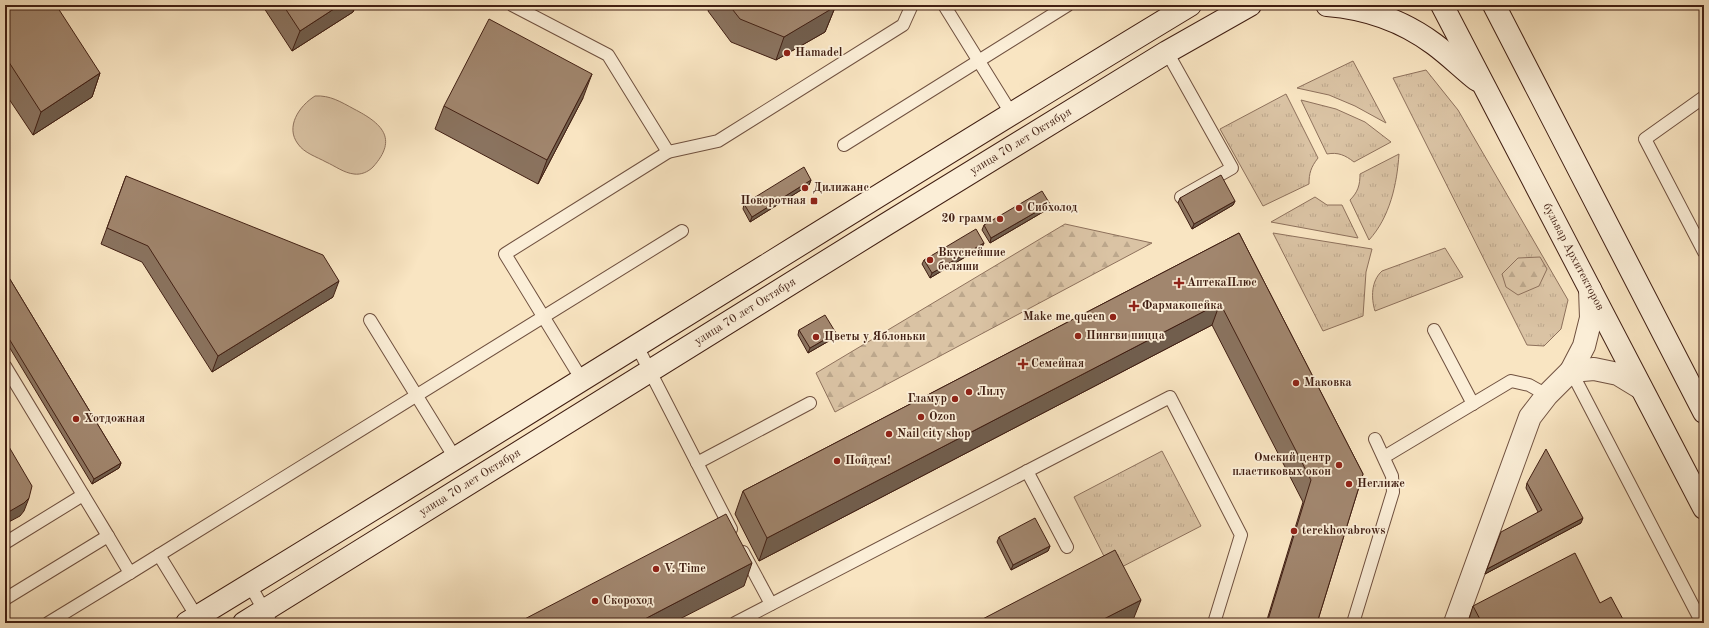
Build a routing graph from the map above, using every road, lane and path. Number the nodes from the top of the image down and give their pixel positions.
1 (512, 5) edge
2 (912, 5) edge
3 (944, 5) edge
4 (1068, 5) edge
5 (1190, 5) edge
6 (1250, 5) edge
7 (1327, 5) edge
8 (1442, 5) edge
9 (1494, 5) edge
10 (1167, 52) junction
11 (978, 60) junction
12 (1484, 87) junction
13 (1704, 98) edge
14 (1011, 113) junction
15 (844, 144) dead end
16 (668, 152) junction
17 (1181, 197) edge
18 (682, 231) dead end
19 (1704, 252) edge
20 (1590, 289) junction
21 (544, 317) junction
22 (370, 320) dead end
23 (1434, 330) dead end
24 (637, 346) junction
25 (5, 366) edge
26 (650, 370) junction
27 (1569, 373) junction
28 (582, 380) junction
29 (1641, 388) junction
30 (1547, 395) junction
31 (417, 396) junction
32 (810, 403) dead end
33 (1473, 404) junction
34 (1704, 412) edge
35 (1375, 439) dead end
36 (1384, 457) junction
37 (455, 458) junction
38 (698, 463) junction
39 (1027, 471) junction
40 (83, 495) junction
41 (1704, 508) edge
42 (108, 536) junction
43 (5, 543) edge
44 (1067, 547) dead end
45 (159, 555) junction
46 (130, 573) junction
47 (250, 585) junction
48 (5, 599) edge
49 (771, 604) junction
50 (268, 617) edge
51 (192, 620) edge
52 (48, 623) edge
53 (244, 623) edge
54 (735, 623) edge
55 (1214, 623) edge
56 (1353, 623) edge
57 (1456, 623) edge
58 (1702, 623) edge

1 - 16 lane
2 - 16 lane
3 - 11 lane
4 - 11 lane
5 - 14 main road
6 - 10 main road, улица 70 лет Октября
7 - 12 main road
8 - 12 main road, бульвар Архитекторов
9 - 34 main road
10 - 17 lane
10 - 26 main road, улица 70 лет Октября
11 - 14 lane
11 - 15 lane
12 - 20 main road, бульвар Архитекторов
13 - 19 lane
14 - 24 main road
16 - 21 lane
18 - 21 lane
20 - 27 main road
20 - 29 main road, бульвар Архитекторов
21 - 28 lane
21 - 31 lane
22 - 31 lane
23 - 33 lane
24 - 26 lane
24 - 28 main road
25 - 40 lane
26 - 38 lane
26 - 50 main road, улица 70 лет Октября
27 - 29 main road
27 - 30 main road
27 - 58 lane
28 - 37 main road
29 - 41 main road, бульвар Архитекторов
30 - 33 lane
30 - 57 main road
31 - 37 lane
31 - 45 lane
32 - 38 lane
33 - 36 lane
35 - 36 lane
36 - 56 lane
37 - 47 main road
38 - 49 lane
39 - 44 lane
39 - 49 lane
39 - 55 lane
40 - 42 lane
40 - 43 lane
42 - 46 lane
42 - 48 lane
45 - 46 lane
45 - 51 lane
46 - 52 lane
47 - 50 lane
47 - 51 main road
49 - 54 lane
50 - 53 main road, улица 70 лет Октября

